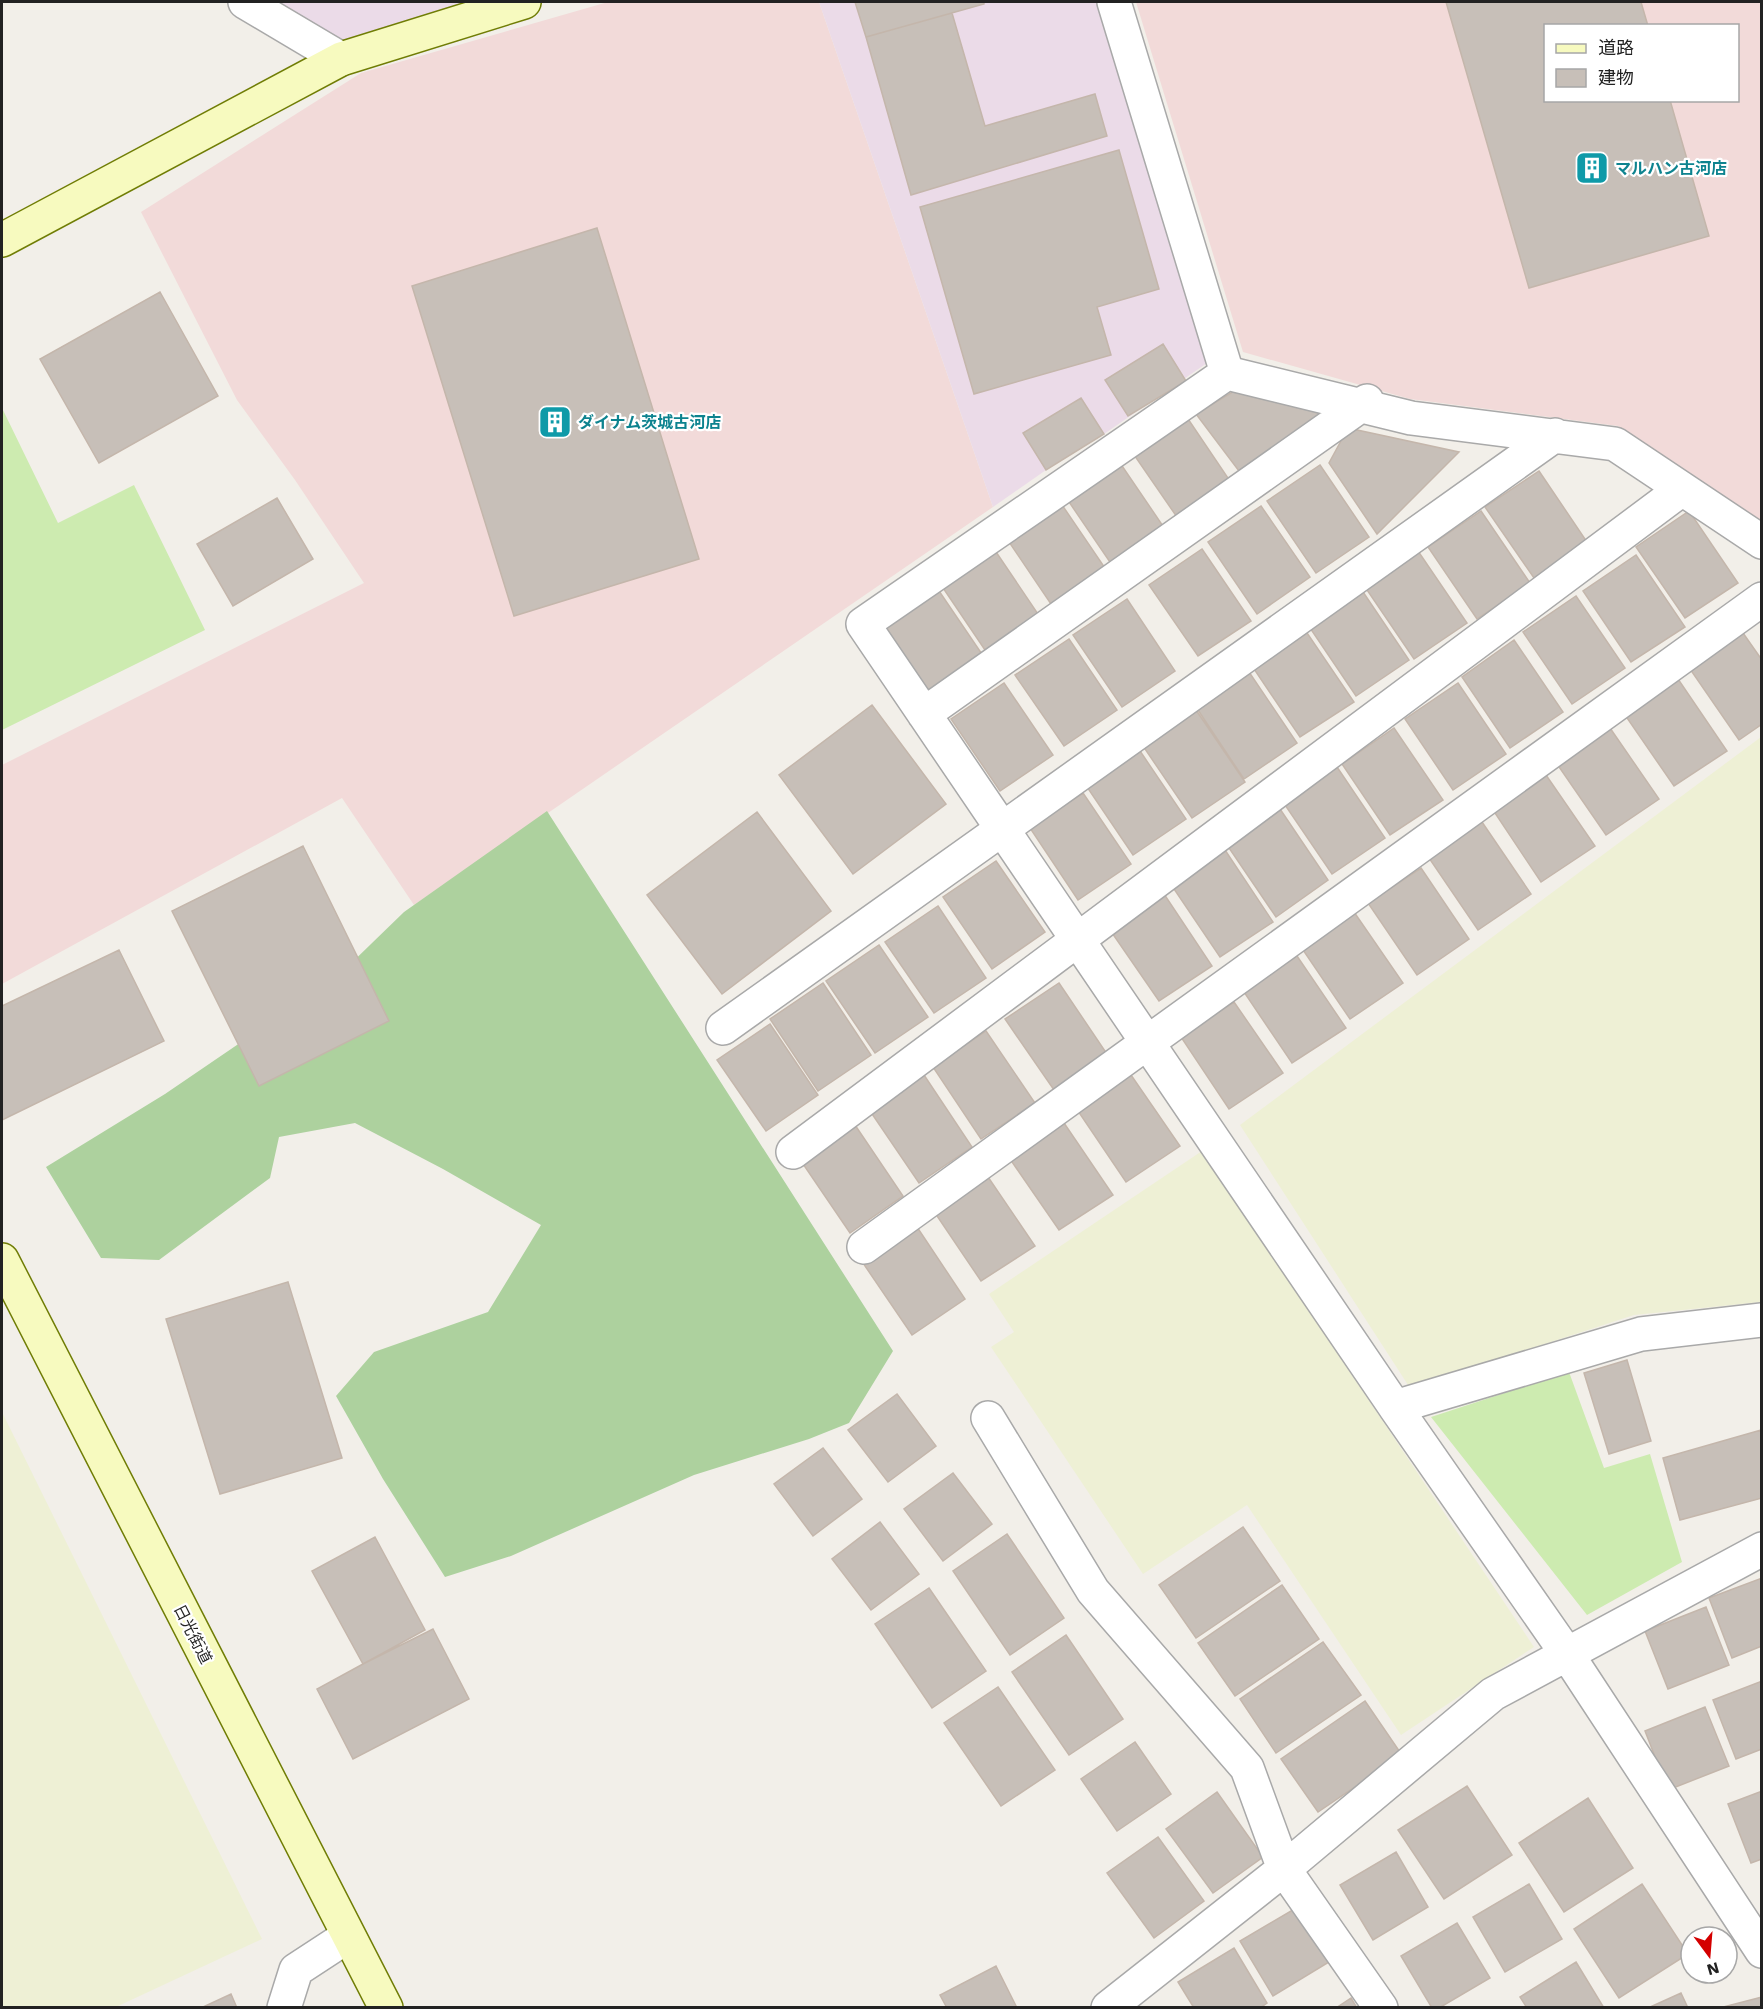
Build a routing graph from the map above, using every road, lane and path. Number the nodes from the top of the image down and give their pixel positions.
1 (245, 2) edge
2 (524, 2) edge
3 (1114, 2) edge
4 (341, 59) junction
5 (2, 240) edge
6 (1227, 373) junction
7 (1363, 403) junction
8 (1555, 435) junction
9 (1682, 489) junction
10 (1761, 542) edge
11 (1761, 599) edge
12 (924, 714) junction
13 (1002, 829) junction
14 (1077, 940) junction
15 (723, 1028) dead end
16 (1148, 1043) junction
17 (793, 1152) dead end
18 (864, 1247) dead end
19 (2, 1260) edge
20 (1761, 1320) edge
21 (1395, 1407) junction
22 (988, 1418) dead end
23 (1761, 1549) edge
24 (1567, 1654) junction
25 (1284, 1869) junction
26 (348, 1936) junction
27 (1761, 1951) edge
28 (284, 2007) edge
29 (386, 2007) edge
30 (1108, 2007) edge
31 (1382, 2007) edge

1 - 4 street
2 - 4 main road
3 - 6 street
4 - 5 main road
6 - 7 street
6 - 12 street
7 - 8 street
7 - 12 street
8 - 9 street
8 - 13 street
9 - 10 street
9 - 14 street
11 - 16 street
12 - 13 street
13 - 14 street
13 - 15 street
14 - 16 street
14 - 17 street
16 - 18 street
16 - 21 street
19 - 26 main road, 日光街道
20 - 21 street
21 - 24 street
22 - 25 street
23 - 24 street
24 - 25 street
24 - 27 street
25 - 30 street
25 - 31 street
26 - 28 street
26 - 29 main road, 日光街道

